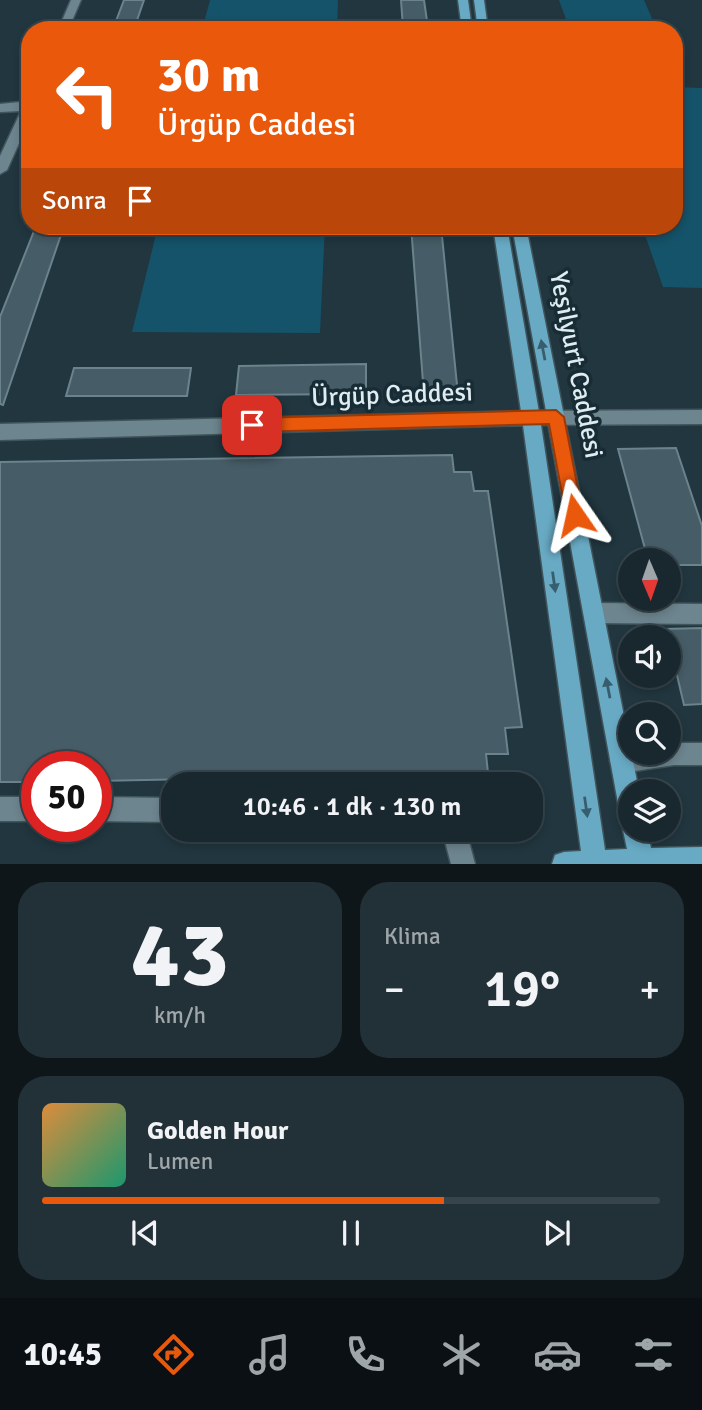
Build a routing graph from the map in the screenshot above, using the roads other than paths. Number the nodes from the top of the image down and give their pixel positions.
1 (76, 0) edge
2 (463, 0) edge
3 (479, 0) edge
4 (67, 21) edge
5 (466, 21) edge
6 (482, 21) edge
7 (21, 107) edge
8 (0, 108) edge
9 (21, 124) edge
10 (0, 170) edge
11 (501, 235) edge
12 (521, 235) edge
13 (556, 417) junction
14 (702, 417) edge
15 (531, 418) junction
16 (0, 432) edge
17 (594, 613) junction
18 (702, 614) edge
19 (618, 740) edge
20 (681, 754) edge
21 (702, 754) edge
22 (0, 809) edge
23 (21, 809) edge
24 (112, 809) edge
25 (161, 810) edge
26 (457, 842) edge
27 (637, 842) edge
28 (702, 859) edge
29 (641, 862) edge
30 (594, 863) edge
31 (463, 864) edge
32 (564, 864) edge

1 - 4 street
2 - 5 main road
3 - 6 main road
7 - 8 street
9 - 10 street
11 - 15 main road, Yeşilyurt Caddesi
13 -> 12 main road, Yeşilyurt Caddesi
13 - 14 street, Ürgüp Caddesi
13 - 15 street, Ürgüp Caddesi
13 - 17 main road, Yeşilyurt Caddesi
15 - 16 street, Ürgüp Caddesi
15 -> 30 main road, Yeşilyurt Caddesi
17 - 18 street
19 -> 17 main road, Yeşilyurt Caddesi
20 - 21 street
22 - 23 street
24 - 25 street
26 - 31 street
27 - 29 main road
28 - 29 main road
29 - 30 main road
30 - 32 main road

